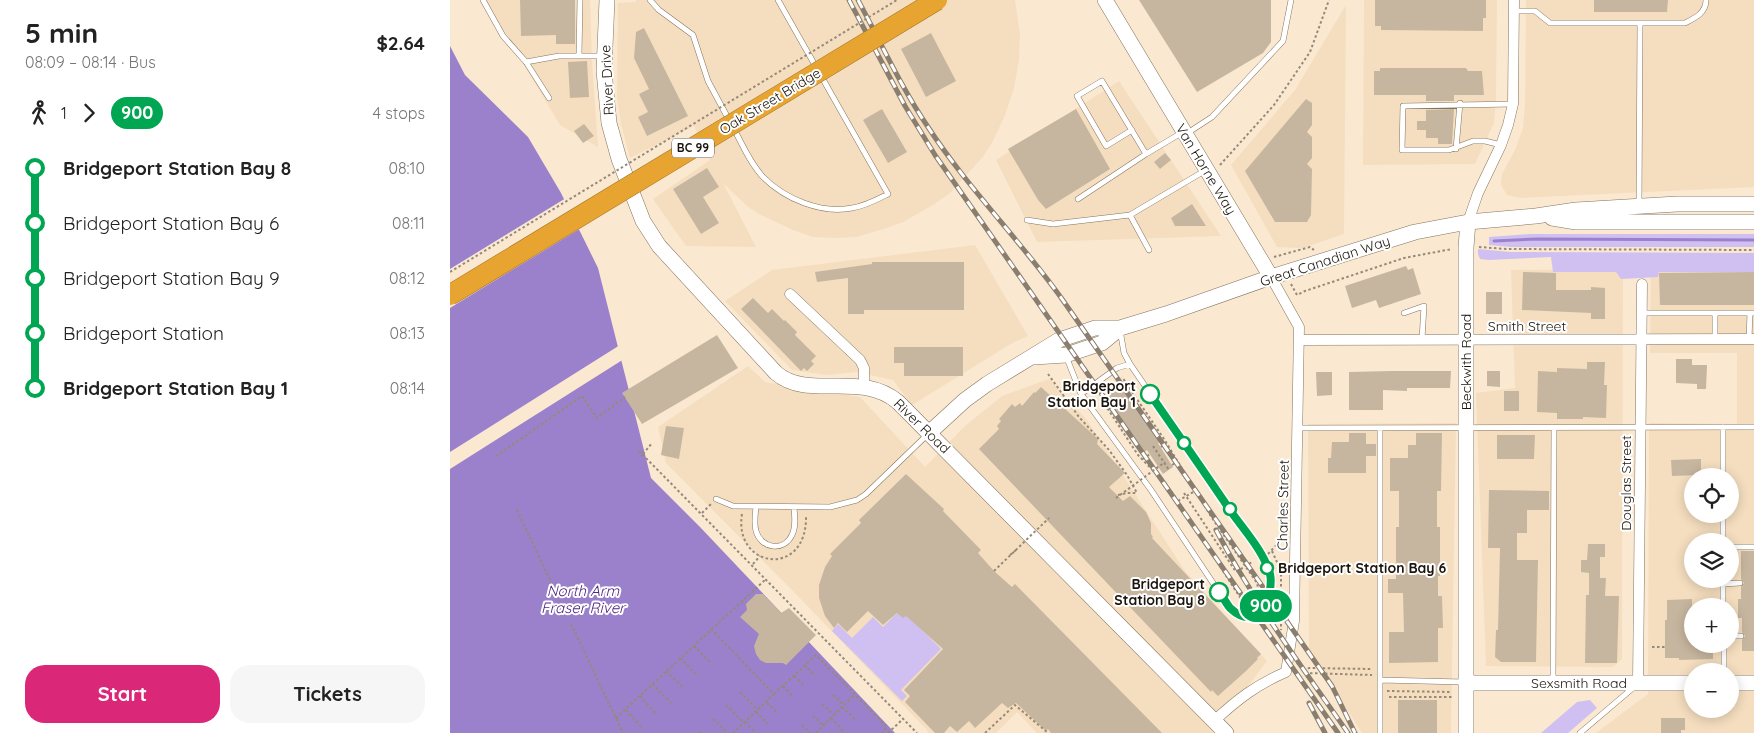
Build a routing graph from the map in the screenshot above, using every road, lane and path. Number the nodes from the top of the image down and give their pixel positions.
1 (483, 0) edge
2 (580, 0) edge
3 (607, 0) edge
4 (650, 0) edge
5 (778, 0) edge
6 (897, 0) edge
7 (912, 0) edge
8 (937, 0) edge
9 (1104, 0) edge
10 (1291, 0) edge
11 (1329, 0) edge
12 (1514, 0) edge
13 (1706, 0) edge
14 (1514, 11) junction
15 (1640, 23) junction
16 (579, 55) junction
17 (604, 56) junction
18 (526, 62) junction
19 (549, 98) dead end
20 (1460, 104) junction
21 (1512, 104) junction
22 (1132, 130) junction
23 (1184, 133) junction
24 (1501, 146) junction
25 (1456, 149) junction
26 (1146, 154) junction
27 (619, 159) joint
28 (1212, 169) junction
29 (1078, 199) dead end
30 (1754, 204) edge
31 (1639, 205) junction
32 (1130, 215) junction
33 (1536, 216) junction
34 (1027, 220) dead end
35 (1468, 222) junction
36 (1754, 222) edge
37 (1310, 247) dead end
38 (1477, 247) dead end
39 (1452, 249) dead end
40 (1149, 250) dead end
41 (1754, 250) edge
42 (1269, 258) dead end
43 (450, 272) edge
44 (1271, 277) junction
45 (450, 280) edge
46 (1642, 284) dead end
47 (1296, 293) dead end
48 (790, 294) dead end
49 (450, 295) edge
50 (1404, 313) dead end
51 (1642, 313) junction
52 (1715, 313) junction
53 (1752, 313) edge
54 (1120, 328) junction
55 (1422, 339) junction
56 (1641, 339) junction
57 (1715, 339) junction
58 (1752, 339) edge
59 (1300, 340) junction
60 (1466, 340) junction
61 (1066, 355) junction
62 (1033, 357) junction
63 (1130, 364) junction
64 (1048, 374) dead end
65 (1122, 377) dead end
66 (864, 387) junction
67 (1081, 394) junction
68 (624, 397) dead end
69 (1102, 400) dead end
70 (1723, 427) junction
71 (1754, 427) edge
72 (1298, 428) junction
73 (1380, 428) junction
74 (1466, 428) junction
75 (1554, 428) junction
76 (1641, 428) junction
77 (929, 433) junction
78 (652, 443) dead end
79 (1166, 443) junction
80 (1153, 446) dead end
81 (1160, 447) dead end
82 (639, 451) dead end
83 (643, 454) junction
84 (1150, 454) dead end
85 (496, 456) dead end
86 (1143, 460) junction
87 (1164, 462) junction
88 (1177, 462) junction
89 (1172, 466) dead end
90 (1723, 468) edge
91 (1169, 470) dead end
92 (1162, 472) dead end
93 (1158, 475) junction
94 (1166, 484) junction
95 (1159, 489) dead end
96 (1195, 490) junction
97 (1184, 493) dead end
98 (1187, 496) junction
99 (716, 499) joint
100 (1178, 501) junction
101 (756, 507) junction
102 (794, 508) junction
103 (517, 510) dead end
104 (702, 513) junction
105 (1049, 518) dead end
106 (1296, 533) junction
107 (1754, 547) edge
108 (1739, 548) edge
109 (1016, 550) dead end
110 (1272, 551) junction
111 (1266, 555) dead end
112 (760, 556) dead end
113 (1010, 556) dead end
114 (1252, 562) dead end
115 (753, 564) junction
116 (1246, 566) junction
117 (994, 571) dead end
118 (767, 578) junction
119 (560, 601) dead end
120 (572, 624) dead end
121 (711, 629) junction
122 (1281, 637) dead end
123 (693, 645) junction
124 (1652, 647) dead end
125 (1665, 647) dead end
126 (680, 658) junction
127 (710, 662) dead end
128 (804, 665) junction
129 (666, 671) junction
130 (698, 676) dead end
131 (794, 676) junction
132 (815, 676) dead end
133 (1380, 680) junction
134 (1466, 682) junction
135 (1553, 683) junction
136 (1638, 683) junction
137 (1684, 683) edge
138 (652, 684) junction
139 (1739, 684) edge
140 (1754, 684) edge
141 (783, 686) junction
142 (805, 686) dead end
143 (684, 688) dead end
144 (740, 692) dead end
145 (1454, 692) dead end
146 (774, 694) junction
147 (855, 694) junction
148 (1380, 694) junction
149 (833, 695) dead end
150 (639, 696) junction
151 (794, 697) dead end
152 (1458, 697) dead end
153 (766, 702) junction
154 (671, 703) dead end
155 (822, 704) dead end
156 (726, 705) dead end
157 (843, 706) junction
158 (625, 710) junction
159 (757, 711) junction
160 (778, 713) dead end
161 (657, 715) dead end
162 (812, 716) dead end
163 (834, 716) junction
164 (616, 718) junction
165 (831, 718) junction
166 (904, 718) junction
167 (713, 719) dead end
168 (857, 721) dead end
169 (1214, 721) junction
170 (744, 723) junction
171 (768, 724) dead end
172 (802, 726) dead end
173 (824, 726) junction
174 (643, 729) dead end
175 (818, 732) edge
176 (844, 732) edge
177 (623, 733) edge
178 (728, 733) edge
179 (735, 733) edge
180 (756, 733) edge
181 (810, 733) edge
182 (882, 733) edge
183 (888, 733) edge
184 (917, 733) edge
185 (985, 733) edge
186 (1048, 733) edge
187 (1226, 733) edge
188 (1380, 733) edge
189 (1466, 733) edge
190 (1580, 733) edge

1 - 18 lane
2 - 16 lane
3 - 17 street, River Drive
4 - 5 lane
6 - 43 path, bridge
7 - 45 highway, Oak Street Bridge / BC 99
8 - 49 highway, Oak Street Bridge / BC 99, bridge
9 - 23 street, Van Horne Way
10 - 23 lane
11 - 28 path
12 - 14 street, Beckwith Road
13 - 15 lane
14 - 15 lane
14 - 21 street, Beckwith Road
15 - 31 lane
16 - 17 lane
16 - 18 lane
17 - 27 street, River Drive
18 - 19 lane
20 - 21 lane
20 - 25 lane
20 - 25 lane
21 - 24 street, Beckwith Road
22 - 22 lane
22 - 26 lane
23 - 26 lane
23 - 28 street, Van Horne Way
24 - 25 lane
24 - 35 street, Beckwith Road
26 - 29 lane
27 - 66 street, River Road
28 - 32 lane
28 - 44 street, Van Horne Way
30 - 31 street, Great Canadian Way
31 - 33 street, Great Canadian Way
32 - 34 lane
32 - 40 lane
33 - 35 street, Great Canadian Way
33 - 36 street, Great Canadian Way
35 - 44 street, Great Canadian Way
35 - 60 street, Beckwith Road
37 - 42 path
38 - 41 path
39 - 47 path
44 - 54 street, Great Canadian Way
44 - 59 street, Van Horne Way
46 - 51 street, Douglas Street
48 - 66 street
50 - 55 lane
51 - 52 lane
51 - 56 street, Douglas Street
52 - 53 lane
52 - 57 lane
53 - 58 lane
54 - 61 street, Great Canadian Way
54 - 62 street, Great Canadian Way
54 - 63 lane
55 - 59 street, Smith Street
55 - 60 street, Smith Street
56 - 57 street, Smith Street
56 - 60 street, Smith Street
56 - 76 street, Douglas Street
57 - 58 street, Smith Street
59 - 72 street, Charles Street
60 - 74 street, Beckwith Road
61 - 62 street, Great Canadian Way
61 - 67 lane
62 - 77 street, Great Canadian Way
63 - 67 lane
63 - 67 lane
64 - 87 path, bridge
65 - 79 path
66 - 77 street, River Road
68 - 85 path
69 - 86 path
70 - 71 lane
70 - 76 lane
70 - 90 lane
72 - 73 lane
72 - 106 street, Charles Street
73 - 74 lane
73 - 133 lane
74 - 75 lane
74 - 134 street, Beckwith Road
75 - 76 lane
75 - 135 lane
76 - 136 street, Douglas Street
77 - 102 lane
77 - 169 street, River Road
78 - 83 path
79 - 81 path
79 - 88 path
80 - 87 path, bridge
82 - 83 path
83 - 104 path
84 - 86 path
86 - 93 path
87 - 91 path, bridge
88 - 89 path
88 - 96 path
92 - 93 path
93 - 94 path
94 - 95 path
94 - 100 path
96 - 98 path
96 - 116 path
97 - 98 path
98 - 100 path
98 - 116 path
99 - 101 lane
99 - 104 path
100 - 116 path
101 - 102 lane
101 - 102 lane
103 - 119 path
104 - 115 path
105 - 117 path, bridge
106 - 110 path
106 - 169 street, Charles Street
107 - 108 lane
109 - 113 path
110 - 111 path
110 - 122 path
112 - 115 path
114 - 116 path
115 - 118 path
118 - 121 path
118 - 166 path
120 - 164 path
121 - 123 path
121 - 146 path
123 - 126 path
123 - 127 path
124 - 125 path
126 - 129 path
126 - 130 path
128 - 131 path
128 - 132 path
128 - 147 path
129 - 138 path
129 - 143 path
131 - 141 path
131 - 142 path
133 - 134 lane
133 - 148 lane
134 - 135 street, Sexsmith Road
134 - 189 street, Beckwith Road
135 - 136 street, Sexsmith Road
136 - 137 street, Sexsmith Road
136 - 190 lane
138 - 150 path
138 - 154 path
139 - 140 street
141 - 146 path
141 - 151 path
144 - 159 path
145 - 148 path
146 - 153 path
147 - 157 path
147 - 182 path
148 - 148 path
148 - 152 path
148 - 188 lane
149 - 157 path
150 - 158 path
150 - 161 path
153 - 159 path
153 - 160 path
155 - 163 path
156 - 170 path
157 - 163 path
157 - 168 path
158 - 164 path
158 - 174 path
159 - 170 path
159 - 171 path
162 - 173 path
163 - 165 path
164 - 177 path
165 - 173 path
165 - 176 path
166 - 183 path
166 - 184 path
167 - 178 path
169 - 187 street, River Road
170 - 179 path
170 - 180 path
172 - 181 path
173 - 175 path
185 - 186 path

